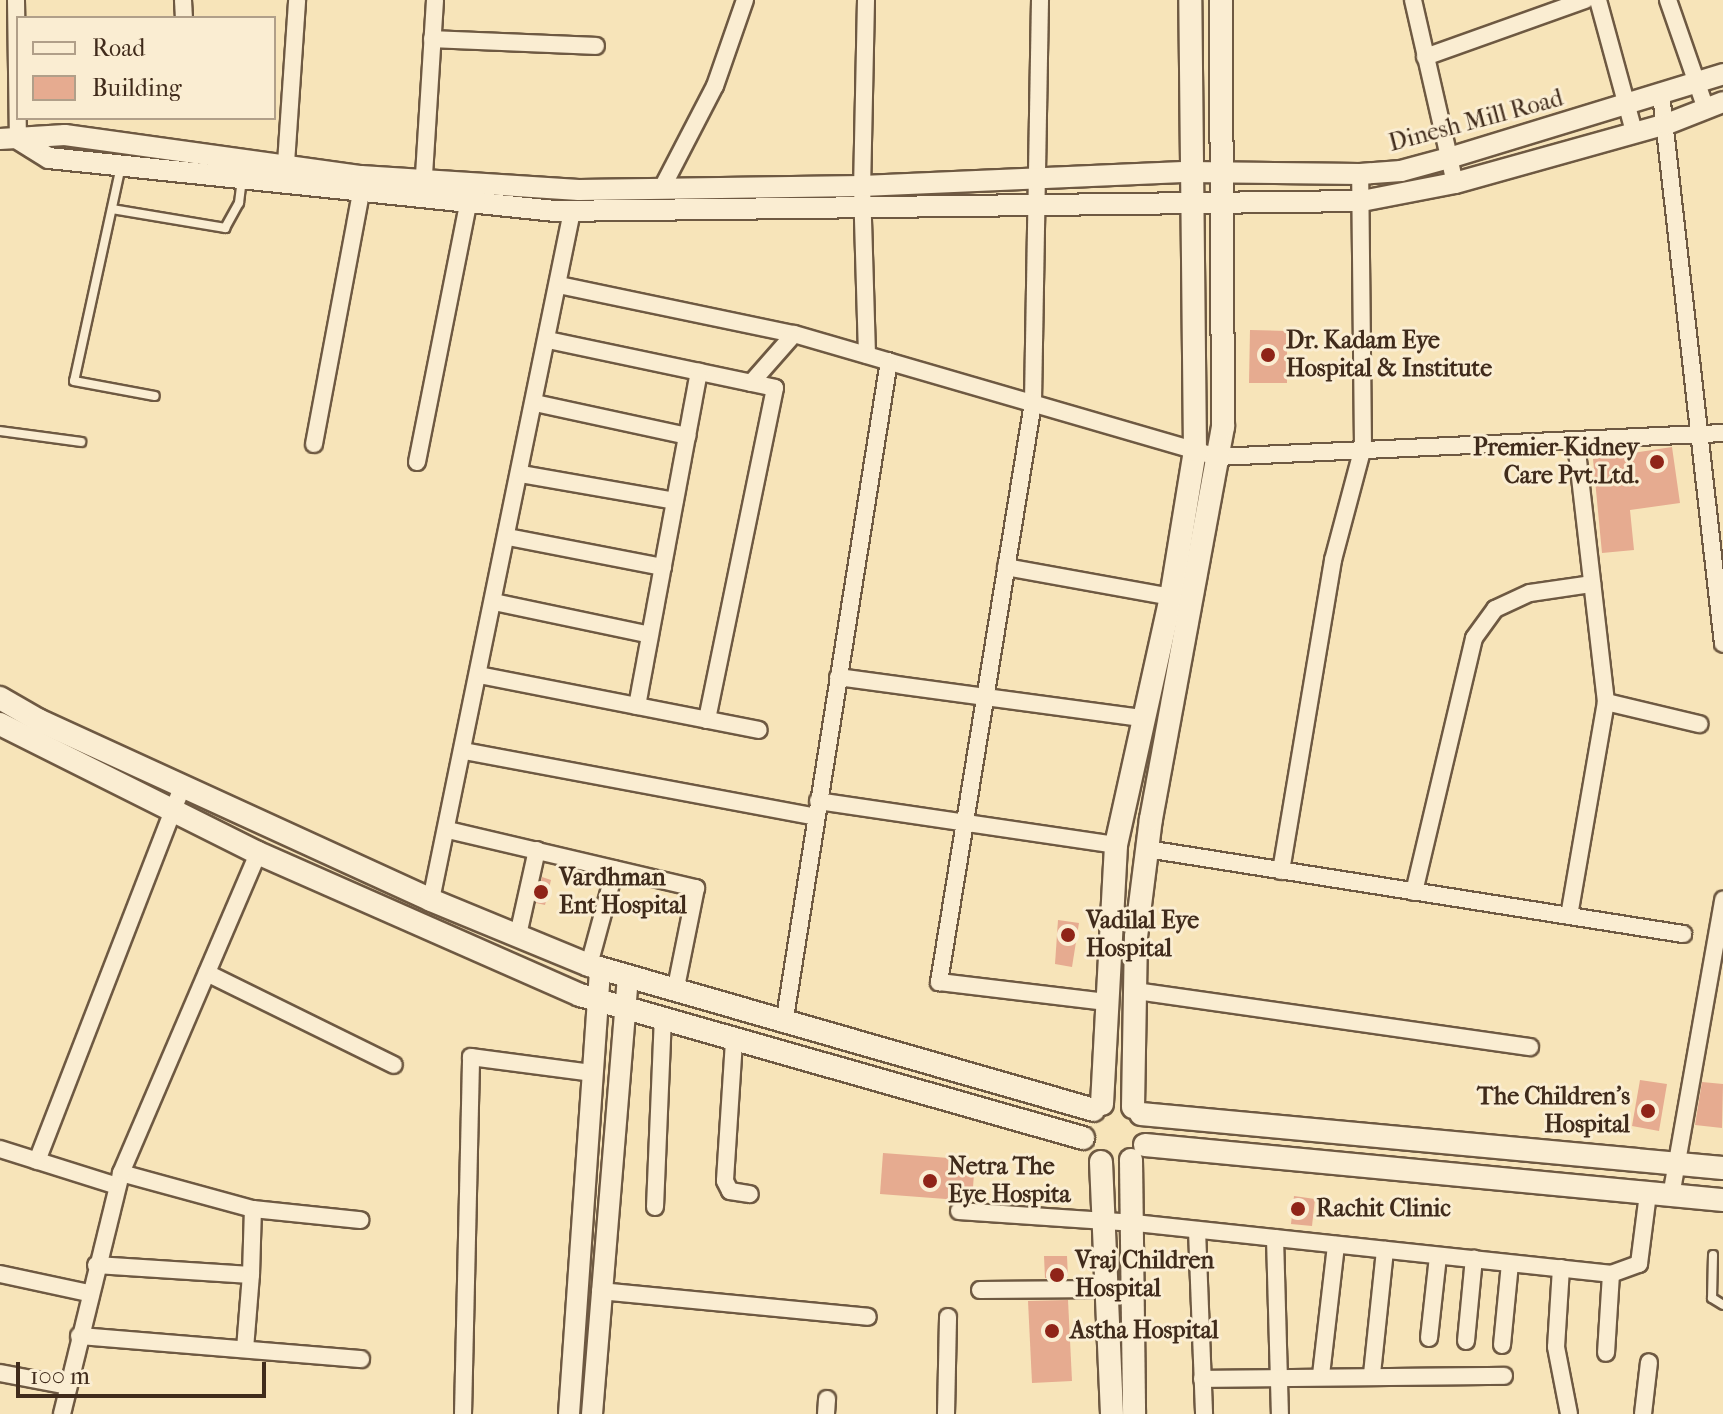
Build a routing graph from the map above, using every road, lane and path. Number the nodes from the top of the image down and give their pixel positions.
1 (297, 0) edge
2 (435, 0) edge
3 (745, 0) edge
4 (866, 0) edge
5 (1040, 0) edge
6 (1190, 0) edge
7 (1221, 0) edge
8 (1413, 0) edge
9 (1531, 0) edge
10 (1585, 0) edge
11 (1598, 0) edge
12 (1668, 0) edge
13 (1537, 17) junction
14 (432, 39) junction
15 (596, 46) dead end
16 (16, 47) edge
17 (1425, 57) junction
18 (1723, 74) edge
19 (1696, 82) junction
20 (1661, 94) junction
21 (1627, 106) junction
22 (1714, 106) edge
23 (1667, 124) junction
24 (1634, 132) junction
25 (9, 139) edge
26 (1449, 158) junction
27 (244, 159) junction
28 (121, 166) junction
29 (1189, 172) junction
30 (1222, 173) junction
31 (1360, 174) junction
32 (285, 176) junction
33 (1040, 180) junction
34 (242, 181) junction
35 (1455, 183) junction
36 (661, 190) junction
37 (423, 191) junction
38 (361, 194) junction
39 (863, 196) junction
40 (1222, 200) junction
41 (1039, 201) junction
42 (1188, 201) junction
43 (1362, 201) junction
44 (468, 204) junction
45 (112, 209) junction
46 (572, 211) junction
47 (559, 285) junction
48 (794, 334) junction
49 (548, 340) junction
50 (867, 355) junction
51 (889, 361) junction
52 (699, 372) junction
53 (751, 383) junction
54 (155, 396) dead end
55 (535, 403) junction
56 (1033, 403) junction
57 (0, 431) edge
58 (1723, 433) edge
59 (1700, 435) junction
60 (687, 436) junction
61 (1576, 441) junction
62 (81, 442) dead end
63 (314, 444) dead end
64 (1363, 447) junction
65 (1195, 450) junction
66 (1218, 457) junction
67 (417, 462) dead end
68 (521, 474) junction
69 (675, 501) junction
70 (508, 537) junction
71 (663, 567) junction
72 (1006, 567) junction
73 (1592, 584) junction
74 (1171, 597) junction
75 (494, 602) junction
76 (650, 635) junction
77 (1723, 644) edge
78 (479, 675) junction
79 (838, 677) junction
80 (0, 698) edge
81 (985, 698) junction
82 (1606, 702) junction
83 (637, 706) junction
84 (1143, 718) junction
85 (707, 720) junction
86 (0, 724) edge
87 (1699, 724) dead end
88 (759, 730) dead end
89 (464, 751) junction
90 (183, 785) junction
91 (817, 809) junction
92 (171, 810) junction
93 (965, 825) junction
94 (448, 830) junction
95 (1116, 845) junction
96 (1147, 849) junction
97 (537, 850) junction
98 (258, 853) junction
99 (615, 869) junction
100 (1281, 871) junction
101 (1414, 892) junction
102 (431, 900) junction
103 (1723, 900) edge
104 (1569, 916) junction
105 (1683, 934) dead end
106 (518, 935) junction
107 (1720, 940) edge
108 (594, 966) junction
109 (207, 973) junction
110 (628, 977) junction
111 (1136, 991) junction
112 (675, 992) junction
113 (596, 1001) junction
114 (1107, 1002) junction
115 (623, 1009) junction
116 (663, 1020) junction
117 (784, 1024) junction
118 (734, 1041) junction
119 (1530, 1047) dead end
120 (394, 1065) dead end
121 (593, 1073) junction
122 (1098, 1107) junction
123 (1137, 1111) junction
124 (1083, 1138) junction
125 (1, 1151) edge
126 (1138, 1153) junction
127 (37, 1161) junction
128 (1101, 1162) junction
129 (1676, 1165) junction
130 (1723, 1168) edge
131 (119, 1180) junction
132 (750, 1194) dead end
133 (1660, 1195) junction
134 (1723, 1200) edge
135 (655, 1207) dead end
136 (253, 1209) junction
137 (959, 1211) dead end
138 (360, 1220) dead end
139 (1107, 1221) junction
140 (1135, 1223) junction
141 (1197, 1230) junction
142 (1275, 1238) junction
143 (1336, 1245) junction
144 (1385, 1250) junction
145 (1713, 1255) dead end
146 (1438, 1256) junction
147 (1474, 1258) junction
148 (1510, 1264) junction
149 (96, 1265) junction
150 (1561, 1268) junction
151 (0, 1274) edge
152 (1611, 1274) junction
153 (251, 1275) junction
154 (1107, 1289) junction
155 (980, 1290) dead end
156 (600, 1291) junction
157 (89, 1293) junction
158 (1723, 1305) edge
159 (868, 1317) dead end
160 (948, 1317) dead end
161 (79, 1336) junction
162 (1429, 1338) dead end
163 (1466, 1341) dead end
164 (1502, 1345) dead end
165 (245, 1349) junction
166 (1606, 1353) dead end
167 (361, 1359) dead end
168 (1649, 1362) dead end
169 (0, 1373) edge
170 (1372, 1374) junction
171 (1321, 1375) junction
172 (1504, 1376) dead end
173 (1202, 1379) junction
174 (1279, 1379) junction
175 (68, 1386) junction
176 (62, 1414) edge
177 (463, 1414) edge
178 (569, 1414) edge
179 (592, 1414) edge
180 (946, 1414) edge
181 (1112, 1414) edge
182 (1134, 1414) edge
183 (1204, 1414) edge
184 (1280, 1414) edge
185 (1569, 1414) edge
186 (1643, 1414) edge

1 - 32 street
2 - 14 street
3 - 36 street
4 - 39 street
5 - 33 street
6 - 29 main road
7 - 30 main road
8 - 17 street
9 - 13 street
10 - 13 street
11 - 21 street
12 - 19 street
13 - 17 street
14 - 15 street
14 - 37 street
16 - 25 street
17 - 26 street
18 - 19 street, Dinesh Mill Road
19 - 20 street, Dinesh Mill Road
19 - 22 street
20 - 21 street, Dinesh Mill Road
20 - 23 street
21 - 24 street
21 - 26 street, Dinesh Mill Road
22 - 23 street
23 - 24 street
23 - 59 street
24 - 35 street
25 - 27 street
25 - 28 street
26 - 31 street, Dinesh Mill Road
26 - 35 street
27 - 32 street
27 - 34 lane
28 - 34 street
28 - 45 lane
29 - 30 street, Dinesh Mill Road
29 - 33 street, Dinesh Mill Road
29 - 42 main road
30 - 31 street, Dinesh Mill Road
30 - 40 main road
31 - 43 street
32 - 34 street
32 - 37 street
32 - 38 street
33 - 39 street, Dinesh Mill Road
33 - 41 street
34 - 45 lane
35 - 43 street
36 - 37 street
36 - 39 street
37 - 38 street
37 - 44 street
38 - 63 street
39 - 41 street
39 - 46 street
39 - 50 street
40 - 42 street
40 - 43 street
40 - 66 main road
41 - 42 street
41 - 56 street
42 - 65 main road
43 - 64 street
44 - 46 street
44 - 67 street
45 - 54 lane
46 - 47 street
47 - 48 street
47 - 49 street
48 - 50 street
48 - 53 street
49 - 52 street
49 - 55 street
50 - 51 street
51 - 56 street
51 - 79 street
52 - 53 street
52 - 60 street
53 - 85 street
55 - 60 street
55 - 68 street
56 - 65 street
56 - 72 street
57 - 62 lane
58 - 59 street
59 - 61 street
59 - 77 street
60 - 69 street
61 - 64 street
61 - 73 street
64 - 66 street
64 - 100 street
65 - 66 street
65 - 74 main road
66 - 96 main road
68 - 69 street
68 - 70 street
69 - 71 street
70 - 71 street
70 - 75 street
71 - 76 street
72 - 74 street
72 - 81 street
73 - 82 street
73 - 101 street
74 - 84 main road
75 - 76 street
75 - 78 street
76 - 83 street
78 - 83 street
78 - 89 street
79 - 81 street
79 - 91 street
80 - 90 main road
81 - 84 street
81 - 93 street
82 - 87 street
82 - 104 street
83 - 85 street
84 - 95 main road
85 - 88 street
86 - 92 main road
89 - 91 street
89 - 94 street
90 - 92 street
90 - 102 main road
91 - 93 street
91 - 117 street
92 - 98 main road
92 - 127 street
93 - 95 street
93 - 114 street
94 - 97 street
94 - 102 street
95 - 114 main road
96 - 100 street
96 - 111 main road
97 - 99 street
97 - 106 street
98 - 109 street
98 - 113 main road
99 - 108 street
99 - 112 street
100 - 101 street
101 - 104 street
102 - 106 main road
103 - 107 street
104 - 105 street
106 - 108 main road
107 - 129 street
108 - 110 main road
108 - 113 street
109 - 120 street
109 - 131 street
110 - 112 main road
110 - 115 street
111 - 119 street
111 - 123 main road
112 - 117 main road
113 - 115 main road
113 - 121 street
114 - 122 main road
115 - 116 main road
115 - 156 street
116 - 118 main road
116 - 135 street
117 - 122 main road
118 - 124 main road
118 - 132 street
121 - 177 street
121 - 178 street
122 - 123 main road
122 - 124 main road
123 - 126 main road
123 - 129 main road
124 - 128 main road
125 - 127 street
126 - 128 main road
126 - 133 main road
126 - 140 main road
127 - 131 street
128 - 139 main road
129 - 130 main road
129 - 133 street
131 - 136 street
131 - 149 street
133 - 134 main road
133 - 152 street
136 - 138 street
136 - 153 street
137 - 139 street
139 - 140 street
139 - 154 main road
140 - 141 street
140 - 182 main road
141 - 142 street
141 - 173 street
142 - 143 street
142 - 174 street
143 - 144 street
143 - 171 street
144 - 146 street
144 - 170 street
145 - 158 lane
146 - 147 street
146 - 162 street
147 - 148 street
147 - 163 street
148 - 150 street
148 - 164 street
149 - 153 street
149 - 157 street
150 - 152 street
150 - 185 street
151 - 157 street
152 - 166 street
153 - 165 street
154 - 155 street
154 - 181 main road
156 - 159 street
156 - 179 street
157 - 161 street
160 - 180 street
161 - 165 street
161 - 175 street
165 - 167 street
168 - 186 street
169 - 175 street
170 - 171 street
170 - 172 street
171 - 174 street
173 - 174 street
173 - 183 street
174 - 184 street
175 - 176 street

